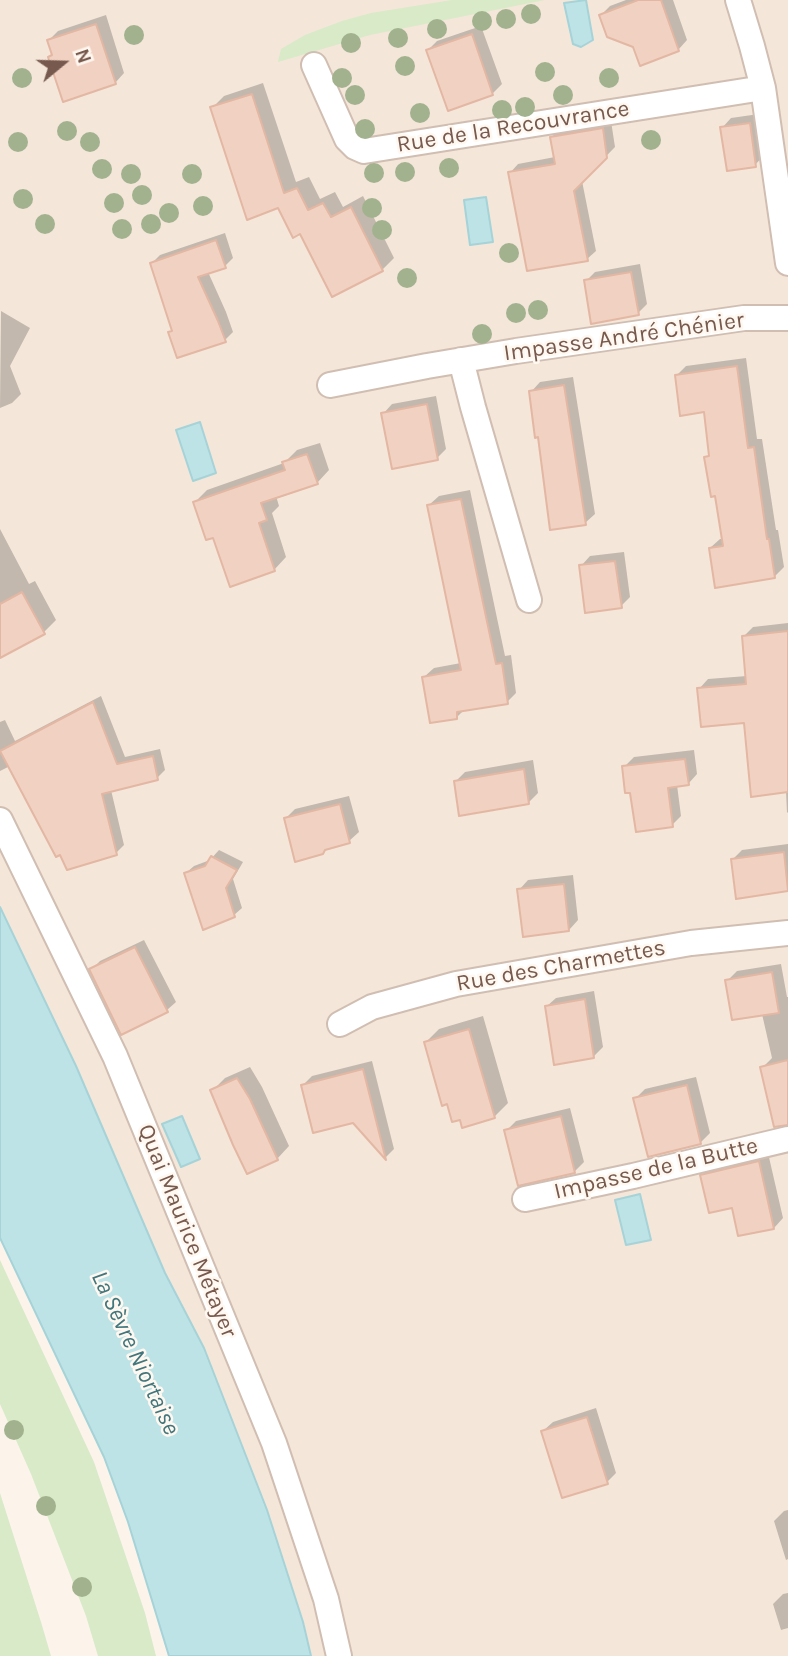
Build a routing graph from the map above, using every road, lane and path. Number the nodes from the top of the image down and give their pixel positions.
1 (738, 0) edge
2 (314, 65) dead end
3 (763, 88) junction
4 (788, 263) edge
5 (788, 318) edge
6 (461, 360) junction
7 (330, 385) dead end
8 (529, 600) dead end
9 (0, 820) edge
10 (788, 933) edge
11 (340, 1024) dead end
12 (788, 1139) edge
13 (525, 1199) dead end
14 (339, 1656) edge

1 - 3 street
2 - 3 street, Rue de la Recouvrance
3 - 4 street
5 - 6 street, Impasse André Chénier
6 - 7 street, Impasse André Chénier
6 - 8 street
9 - 14 street, Quai Maurice Métayer
10 - 11 street, Rue des Charmettes
12 - 13 street, Impasse de la Butte

